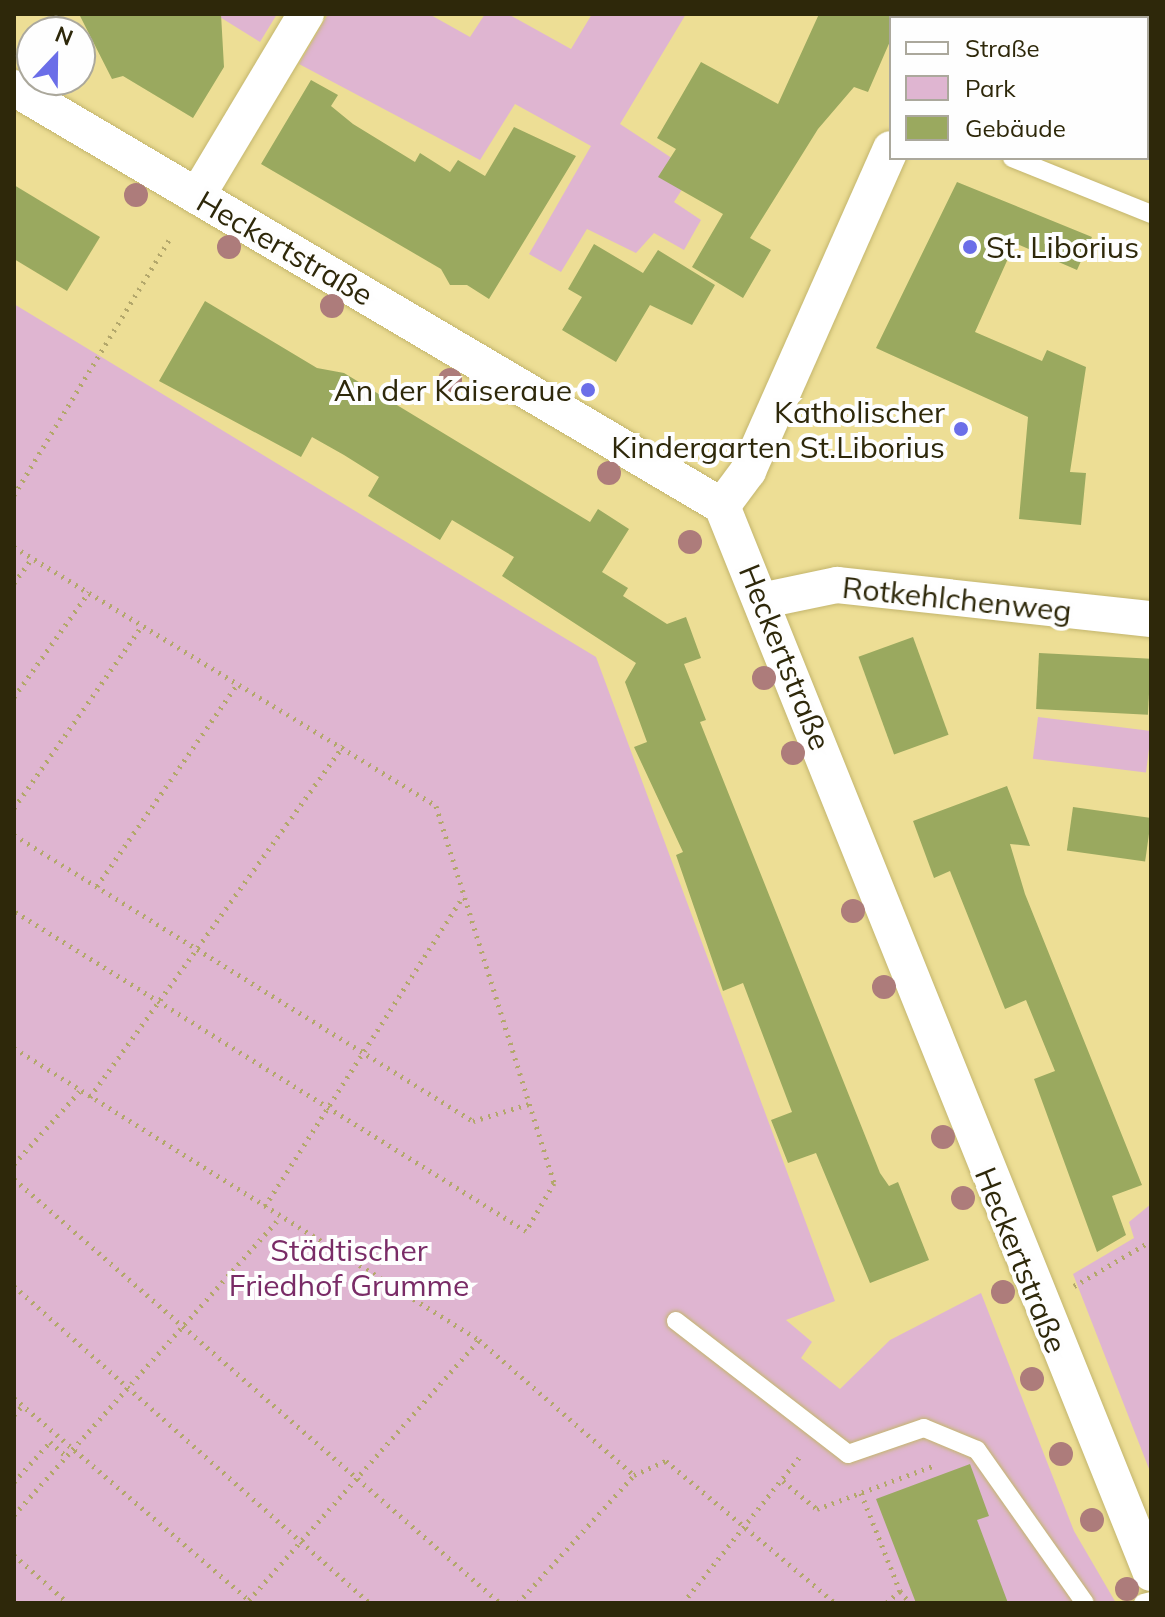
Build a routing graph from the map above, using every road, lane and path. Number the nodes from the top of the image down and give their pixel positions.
1 (306, 14) edge
2 (14, 88) edge
3 (889, 154) edge
4 (1017, 160) edge
5 (197, 196) junction
6 (1151, 214) edge
7 (170, 238) dead end
8 (14, 495) edge
9 (722, 506) junction
10 (14, 547) edge
11 (32, 557) junction
12 (14, 583) edge
13 (89, 592) junction
14 (765, 600) junction
15 (1151, 619) edge
16 (142, 626) junction
17 (238, 683) junction
18 (14, 697) edge
19 (343, 746) junction
20 (14, 808) edge
21 (14, 835) edge
22 (97, 886) junction
23 (464, 895) junction
24 (14, 911) edge
25 (198, 950) junction
26 (159, 1001) junction
27 (14, 1048) edge
28 (363, 1052) junction
29 (80, 1091) junction
30 (90, 1097) junction
31 (529, 1104) junction
32 (327, 1106) junction
33 (14, 1164) edge
34 (14, 1179) edge
35 (265, 1206) junction
36 (280, 1217) junction
37 (1151, 1241) edge
38 (14, 1286) edge
39 (1039, 1307) junction
40 (676, 1321) dead end
41 (184, 1327) junction
42 (479, 1340) junction
43 (128, 1387) junction
44 (14, 1398) edge
45 (23, 1405) junction
46 (14, 1415) edge
47 (816, 1435) junction
48 (74, 1448) junction
49 (66, 1456) junction
50 (937, 1465) dead end
51 (634, 1475) junction
52 (355, 1477) junction
53 (783, 1481) junction
54 (14, 1482) edge
55 (861, 1493) junction
56 (14, 1502) edge
57 (21, 1507) junction
58 (14, 1515) edge
59 (746, 1529) junction
60 (300, 1541) junction
61 (14, 1555) edge
62 (1151, 1573) edge
63 (900, 1591) junction
64 (1151, 1601) edge
65 (68, 1603) edge
66 (370, 1603) edge
67 (500, 1603) edge
68 (518, 1603) edge
69 (683, 1603) edge
70 (835, 1603) edge
71 (886, 1603) edge
72 (910, 1603) edge
73 (1085, 1603) edge
74 (1143, 1603) edge

1 - 5 street
2 - 5 street, Heckertstraße
3 - 9 street
4 - 6 lane
5 - 9 street, Heckertstraße
7 - 8 path
9 - 14 street, Heckertstraße
10 - 11 path
11 - 12 path
11 - 13 path
13 - 16 path
13 - 18 path
14 - 15 street, Rotkehlchenweg
14 - 39 street, Heckertstraße
16 - 17 path
16 - 20 path
17 - 19 path
17 - 22 path
19 - 23 path
19 - 25 path
21 - 22 path
22 - 25 path
23 - 28 path
23 - 31 path
24 - 26 path
25 - 26 path
25 - 28 path
26 - 30 path
26 - 32 path
27 - 29 path
28 - 31 path
28 - 32 path
29 - 30 path
29 - 33 path
30 - 35 path
31 - 32 path
32 - 35 path
34 - 41 path
35 - 36 path
36 - 41 path
36 - 42 path
37 - 39 path
38 - 43 path
39 - 62 street, Heckertstraße
40 - 47 lane
41 - 43 path
41 - 52 path
42 - 51 path
42 - 52 path
43 - 48 path
43 - 60 path
44 - 45 path
45 - 46 path
45 - 48 path
47 - 53 path
47 - 73 lane
48 - 49 path
48 - 60 path
49 - 54 path
49 - 57 path
50 - 55 path
51 - 59 path
51 - 68 path
52 - 60 path
52 - 67 path
53 - 55 path
53 - 59 path
55 - 63 path
56 - 57 path
57 - 58 path
59 - 69 path
59 - 70 path
60 - 66 path
61 - 65 path
63 - 71 path
63 - 72 path
64 - 74 lane

